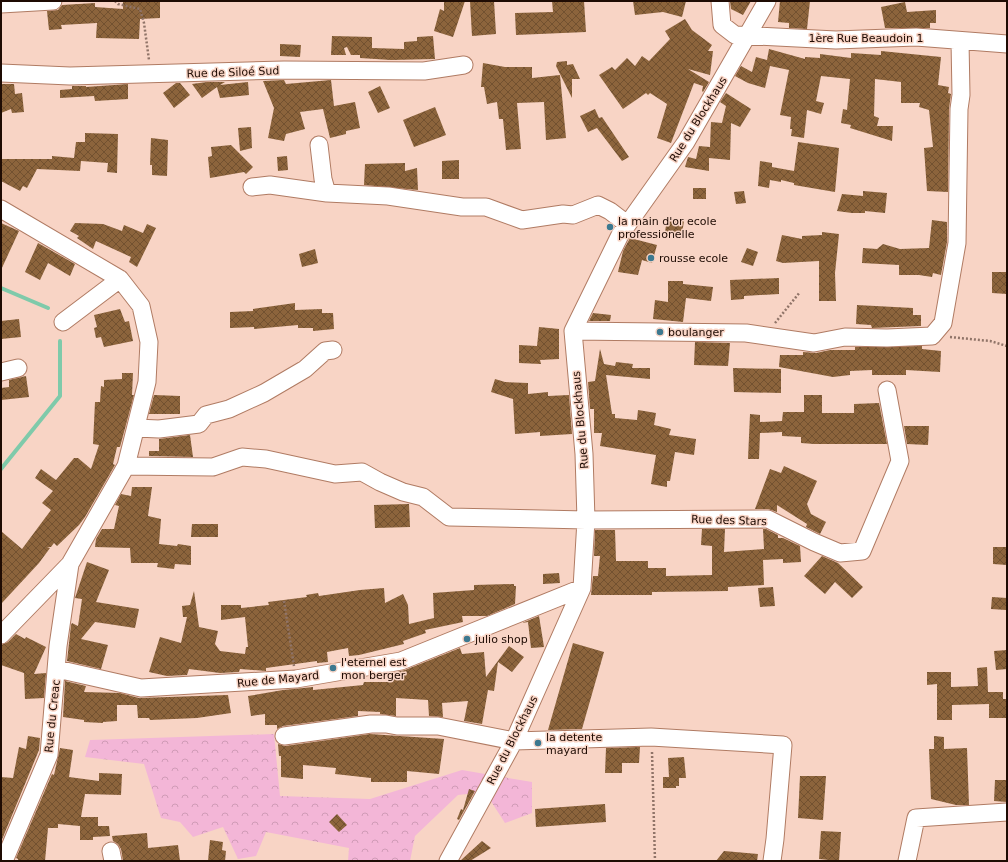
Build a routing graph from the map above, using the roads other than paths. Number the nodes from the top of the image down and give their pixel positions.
1 (53, 1) edge
2 (720, 1) edge
3 (767, 1) edge
4 (1, 4) edge
5 (749, 34) junction
6 (960, 41) junction
7 (1007, 44) edge
8 (464, 65) dead end
9 (1, 73) edge
10 (319, 146) dead end
11 (252, 187) dead end
12 (327, 193) junction
13 (1, 209) edge
14 (627, 224) junction
15 (120, 279) junction
16 (63, 322) dead end
17 (573, 330) junction
18 (333, 350) dead end
19 (18, 368) dead end
20 (1, 372) edge
21 (887, 390) dead end
22 (136, 428) junction
23 (126, 466) junction
24 (586, 520) junction
25 (70, 564) junction
26 (582, 588) junction
27 (1, 635) edge
28 (57, 670) junction
29 (284, 736) dead end
30 (514, 741) junction
31 (1007, 812) edge
32 (4, 861) edge
33 (448, 861) edge
34 (772, 861) edge
35 (907, 861) edge

1 - 4 street
2 - 5 street, 1ère Rue Beaudoin 1
3 - 5 street, Rue du Blockhaus
5 - 6 street, 1ère Rue Beaudoin 1
5 - 14 street, Rue du Blockhaus
6 - 7 street, 1ère Rue Beaudoin 1
6 - 17 street
8 - 9 street, Rue de Siloé Sud
10 - 12 street
11 - 12 street
12 - 14 street
13 - 15 street
14 - 17 street, Rue du Blockhaus
15 - 16 street
15 - 22 street
17 - 24 street, Rue du Blockhaus
18 - 22 street
19 - 20 street
21 - 24 street, Rue des Stars
22 - 23 street
23 - 24 street
23 - 25 street
24 - 26 street, Rue du Blockhaus
25 - 27 street
25 - 28 street, Rue du Creac
26 - 28 street, Rue de Mayard
26 - 30 street, Rue du Blockhaus
28 - 32 street, Rue du Creac
29 - 30 street
30 - 33 street, Rue du Blockhaus
30 - 34 street
31 - 35 street

